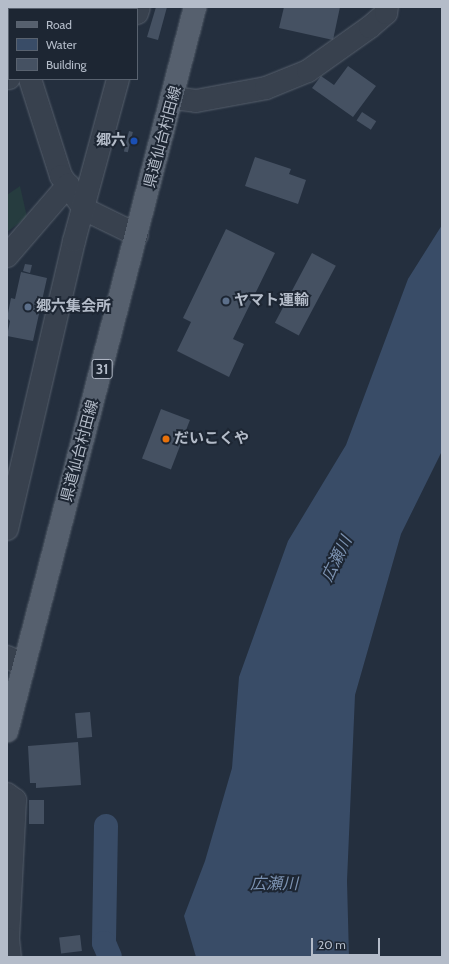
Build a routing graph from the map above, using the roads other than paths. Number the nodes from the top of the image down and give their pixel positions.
1 (196, 7) edge
2 (387, 7) edge
3 (30, 80) edge
4 (118, 80) edge
5 (173, 98) junction
6 (68, 185) junction
7 (84, 209) junction
8 (137, 235) junction
9 (7, 256) edge
10 (7, 529) edge
11 (16, 661) edge
12 (7, 731) edge
13 (7, 794) edge
14 (10, 957) edge

1 - 5 main road, 県道仙台村田線 / 31
2 - 5 street
3 - 6 street
4 - 7 street
5 - 8 main road, 県道仙台村田線 / 31
6 - 7 street
6 - 9 street
7 - 8 street
7 - 10 street
8 - 11 main road, 県道仙台村田線 / 31
11 - 12 main road, 県道仙台村田線 / 31
13 - 14 street

